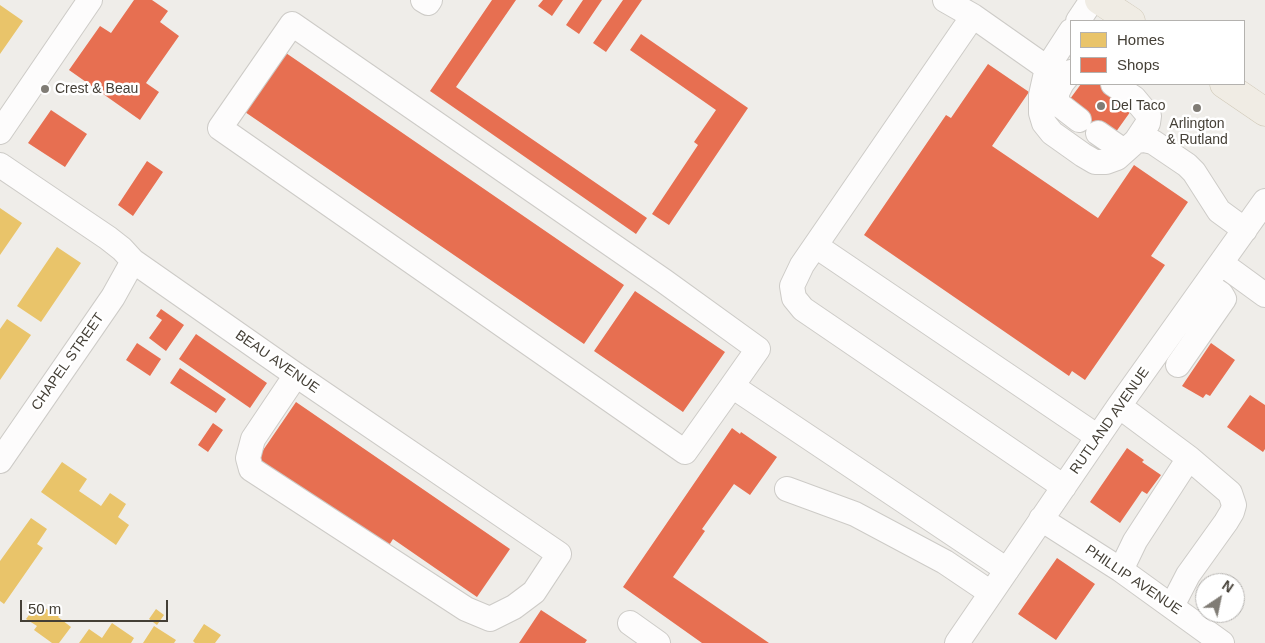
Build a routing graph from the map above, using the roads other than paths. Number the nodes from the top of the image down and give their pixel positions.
1 (423, 0) edge
2 (430, 0) edge
3 (945, 0) edge
4 (1092, 0) edge
5 (1099, 0) edge
6 (80, 4) edge
7 (973, 16) junction
8 (1079, 20) edge
9 (1129, 20) edge
10 (1070, 33) edge
11 (1047, 68) junction
12 (1070, 73) edge
13 (1114, 85) edge
14 (1225, 85) edge
15 (1265, 112) edge
16 (1079, 120) dead end
17 (0, 132) edge
18 (1098, 133) dead end
19 (1130, 146) junction
20 (0, 165) edge
21 (1265, 201) edge
22 (1245, 230) junction
23 (816, 246) junction
24 (133, 261) junction
25 (1221, 263) junction
26 (1206, 284) junction
27 (1265, 295) edge
28 (1178, 365) dead end
29 (296, 375) junction
30 (732, 386) junction
31 (1119, 406) junction
32 (1098, 437) junction
33 (1189, 458) junction
34 (0, 461) edge
35 (1064, 487) junction
36 (786, 489) dead end
37 (1041, 519) junction
38 (1007, 570) junction
39 (1121, 570) junction
40 (991, 593) junction
41 (1172, 606) junction
42 (630, 623) dead end
43 (658, 643) edge
44 (957, 643) edge
45 (1222, 643) edge

1 - 2 street
3 - 7 street
4 - 8 street
5 - 9 main road
6 - 17 street
7 - 11 street
7 - 23 street
10 - 11 street
11 - 19 street
12 - 16 street
13 - 19 street
14 - 15 main road
18 - 19 street
19 - 22 street
20 - 24 street, BEAU AVENUE
21 - 22 street, RUTLAND AVENUE
22 - 25 street, RUTLAND AVENUE
23 - 32 street
23 - 35 street
24 - 29 street, BEAU AVENUE
24 - 34 street, CHAPEL STREET
25 - 26 street, RUTLAND AVENUE
25 - 27 street
26 - 28 street
26 - 31 street, RUTLAND AVENUE
29 - 29 street, BEAU AVENUE
30 - 30 street
30 - 38 street
31 - 32 street, RUTLAND AVENUE
31 - 33 street
32 - 35 street, RUTLAND AVENUE
33 - 39 street
33 - 41 street
35 - 37 street, RUTLAND AVENUE
36 - 40 street
37 - 38 street, RUTLAND AVENUE
37 - 39 street, PHILLIP AVENUE
38 - 40 street, RUTLAND AVENUE
39 - 41 street, PHILLIP AVENUE
40 - 44 street, RUTLAND AVENUE
41 - 45 street, PHILLIP AVENUE
42 - 43 street

